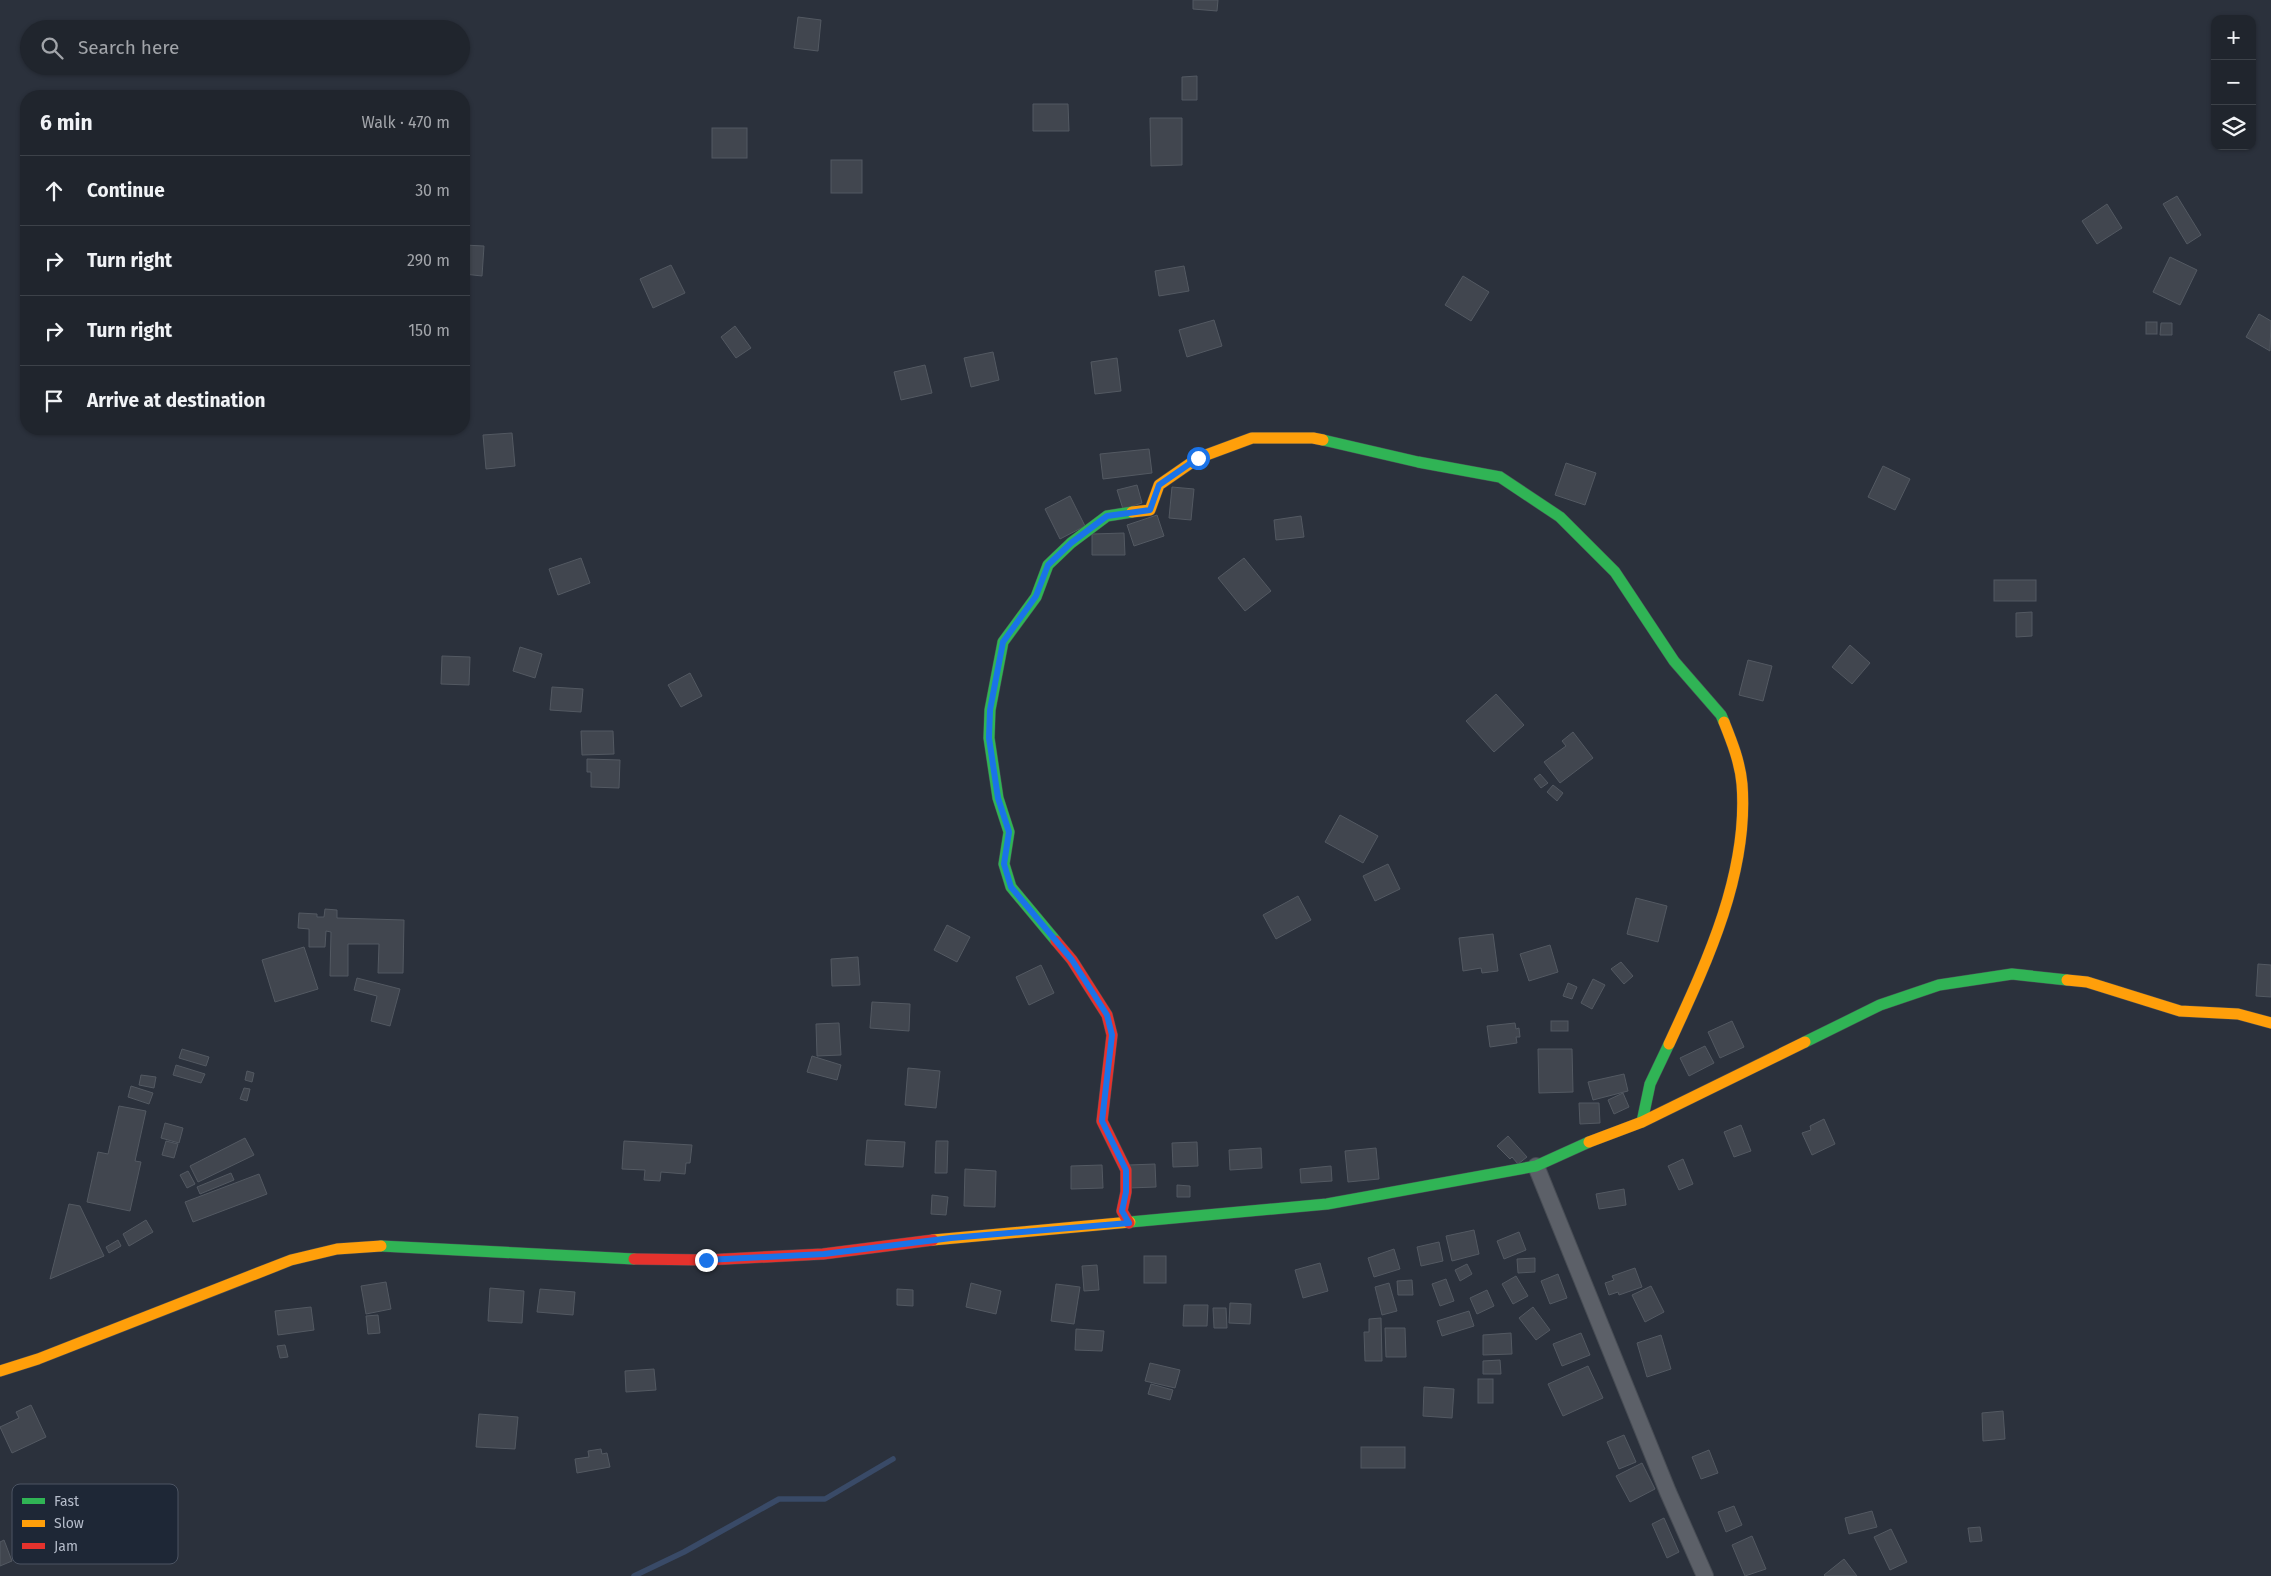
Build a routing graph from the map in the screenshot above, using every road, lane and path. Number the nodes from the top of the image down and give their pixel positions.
1 (2271, 1023) edge
2 (1642, 1122) junction
3 (1536, 1166) junction
4 (1129, 1223) junction
5 (0, 1371) edge
6 (1705, 1576) edge

1 - 2 main road
2 - 3 main road
2 - 4 main road
3 - 4 main road
3 - 6 street
4 - 5 main road

